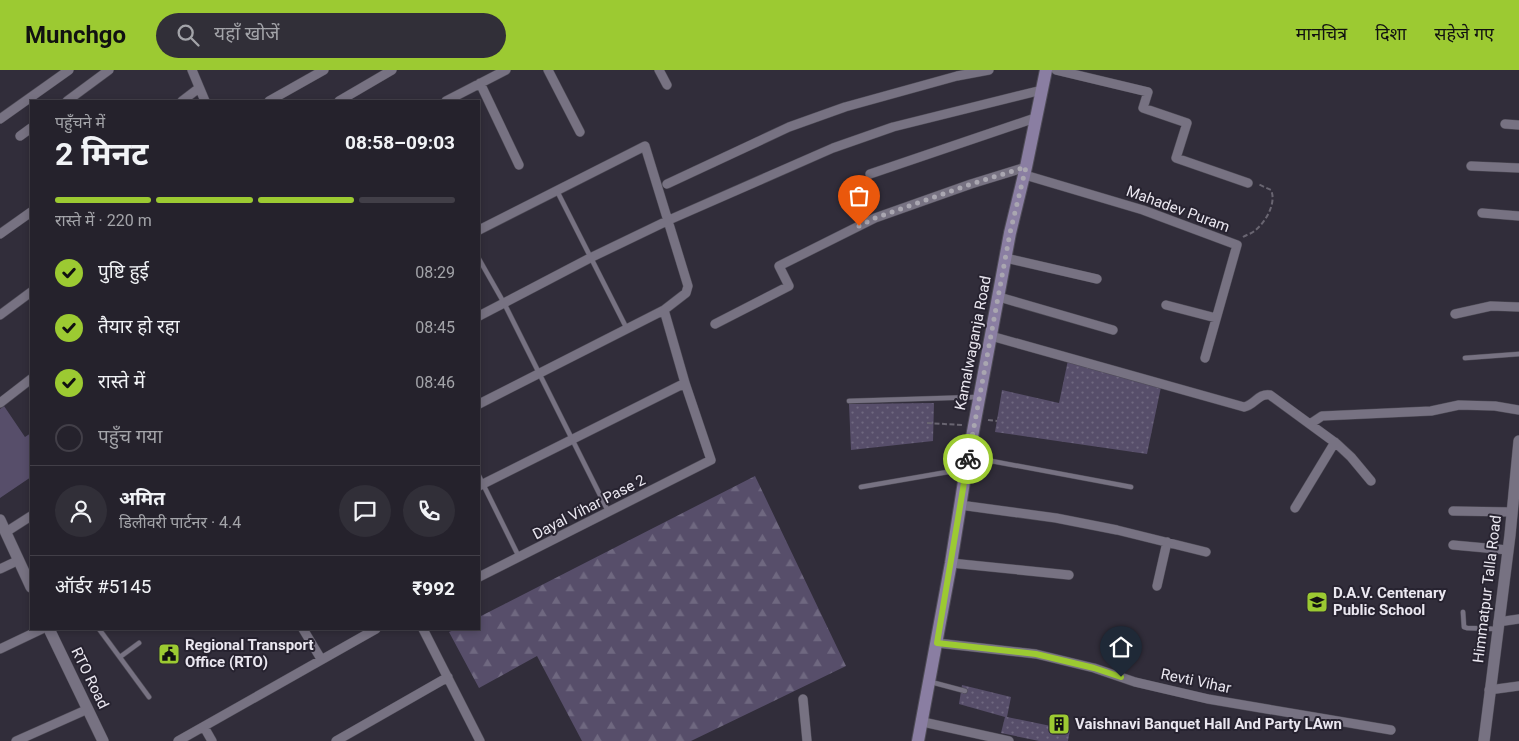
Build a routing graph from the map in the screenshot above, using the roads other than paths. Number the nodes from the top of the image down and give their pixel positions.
1 (69, 70) edge
2 (109, 70) edge
3 (192, 70) edge
4 (324, 70) edge
5 (392, 70) edge
6 (506, 70) edge
7 (548, 70) edge
8 (659, 70) edge
9 (990, 70) edge
10 (1046, 70) edge
11 (1056, 70) edge
12 (480, 83) junction
13 (667, 85) dead end
14 (199, 88) junction
15 (1042, 90) junction
16 (68, 100) edge
17 (183, 100) edge
18 (205, 100) edge
19 (271, 100) edge
20 (341, 100) edge
21 (448, 100) edge
22 (1035, 118) junction
23 (0, 119) edge
24 (1505, 124) dead end
25 (1519, 125) edge
26 (30, 129) edge
27 (580, 132) dead end
28 (20, 136) dead end
29 (519, 164) dead end
30 (1471, 166) dead end
31 (1519, 168) edge
32 (1026, 171) junction
33 (870, 174) dead end
34 (1248, 183) road end
35 (667, 184) dead end
36 (556, 190) junction
37 (1482, 212) dead end
38 (30, 213) edge
39 (1519, 216) edge
40 (669, 220) junction
41 (480, 229) edge
42 (0, 234) edge
43 (590, 258) junction
44 (1006, 258) junction
45 (480, 261) edge
46 (1097, 279) dead end
47 (30, 293) edge
48 (999, 297) junction
49 (504, 303) junction
50 (1166, 305) dead end
51 (1519, 307) edge
52 (664, 310) junction
53 (1456, 314) dead end
54 (0, 315) edge
55 (480, 315) edge
56 (1216, 318) junction
57 (714, 324) dead end
58 (627, 329) junction
59 (1113, 330) dead end
60 (991, 336) junction
61 (1519, 354) edge
62 (1205, 358) dead end
63 (1465, 358) dead end
64 (539, 373) junction
65 (30, 380) edge
66 (685, 383) junction
67 (980, 397) junction
68 (849, 401) dead end
69 (0, 403) edge
70 (480, 403) edge
71 (1519, 410) edge
72 (1315, 420) junction
73 (573, 439) junction
74 (1519, 441) edge
75 (1335, 442) junction
76 (967, 463) junction
77 (1517, 467) edge
78 (1371, 480) dead end
79 (480, 482) edge
80 (862, 487) dead end
81 (1131, 487) dead end
82 (1516, 494) edge
83 (960, 505) junction
84 (1295, 508) dead end
85 (1453, 511) dead end
86 (608, 512) junction
87 (1512, 512) junction
88 (30, 517) edge
89 (0, 520) edge
90 (6, 532) junction
91 (1514, 534) edge
92 (1167, 542) junction
93 (1453, 545) dead end
94 (1508, 550) junction
95 (1206, 552) dead end
96 (519, 558) junction
97 (19, 560) junction
98 (951, 563) junction
99 (0, 568) edge
100 (29, 574) edge
101 (1070, 575) dead end
102 (480, 577) edge
103 (1157, 586) dead end
104 (1463, 612) dead end
105 (1519, 619) edge
106 (1497, 626) junction
107 (40, 630) edge
108 (49, 630) edge
109 (100, 630) edge
110 (304, 630) edge
111 (374, 630) edge
112 (424, 630) edge
113 (139, 643) dead end
114 (937, 643) junction
115 (0, 649) edge
116 (120, 657) junction
117 (321, 659) junction
118 (448, 677) junction
119 (930, 681) junction
120 (1519, 686) edge
121 (965, 690) dead end
122 (1490, 690) junction
123 (149, 698) dead end
124 (803, 699) dead end
125 (88, 709) junction
126 (922, 722) junction
127 (204, 727) junction
128 (1391, 730) dead end
129 (16, 741) edge
130 (103, 741) edge
131 (178, 741) edge
132 (212, 741) edge
133 (336, 741) edge
134 (480, 741) edge
135 (807, 741) edge
136 (918, 741) edge
137 (1009, 741) edge
138 (1484, 741) edge

1 - 23 street
2 - 16 street
3 - 14 street
4 - 19 street
5 - 20 street
6 - 12 street
7 - 27 street
8 - 13 street
9 - 35 street
10 - 15 main road, Kamalwaganja Road
11 - 34 street
12 - 21 street
12 - 29 street
14 - 17 street
14 - 18 street
15 - 22 main road, Kamalwaganja Road
15 - 40 street
22 - 32 main road, Kamalwaganja Road
22 - 33 street
24 - 25 street
26 - 28 street
30 - 31 street
32 - 44 main road, Kamalwaganja Road
32 - 56 street, Mahadev Puram
32 - 57 street
36 - 40 street
36 - 41 street
36 - 43 lane
37 - 39 street
38 - 42 street
40 - 43 street
40 - 52 street
43 - 49 street
43 - 58 lane
44 - 46 street
44 - 48 main road, Kamalwaganja Road
45 - 49 lane
47 - 54 street
48 - 59 street
48 - 60 main road, Kamalwaganja Road
49 - 55 street
49 - 64 lane
50 - 56 street
51 - 53 street
52 - 58 street
52 - 66 street
56 - 62 street, Mahadev Puram
58 - 64 street
60 - 67 main road, Kamalwaganja Road
60 - 72 street
61 - 63 lane
64 - 70 street
64 - 73 lane
65 - 69 street
66 - 73 street
66 - 86 street, Dayal Vihar Pase 2
67 - 68 lane
67 - 76 main road, Kamalwaganja Road
71 - 72 street
72 - 75 street
73 - 79 street
73 - 86 lane
74 - 77 street, Himmatpur Talla Road
75 - 78 street
75 - 84 street
76 - 80 lane
76 - 81 lane
76 - 83 main road, Kamalwaganja Road
77 - 82 street, Himmatpur Talla Road
79 - 96 lane
82 - 87 street, Himmatpur Talla Road
83 - 92 street
83 - 98 main road, Kamalwaganja Road
85 - 87 street
86 - 96 street, Dayal Vihar Pase 2
87 - 91 street, Himmatpur Talla Road
88 - 90 street
89 - 90 street
90 - 97 street
91 - 94 street, Himmatpur Talla Road
92 - 95 street
92 - 103 street
93 - 94 street
94 - 106 street, Himmatpur Talla Road
96 - 102 street, Dayal Vihar Pase 2
97 - 99 street
97 - 100 street
98 - 101 street
98 - 114 main road, Kamalwaganja Road
104 - 106 lane
105 - 106 street
106 - 122 street, Himmatpur Talla Road
107 - 115 street
108 - 125 street, RTO Road
109 - 116 lane
110 - 117 street
111 - 117 street
112 - 118 street
113 - 116 lane
114 - 119 main road, Kamalwaganja Road
114 - 128 street, Revti Vihar
116 - 123 lane
117 - 127 street
118 - 133 street
118 - 134 street
119 - 121 lane
119 - 126 main road, Kamalwaganja Road
120 - 122 street
122 - 138 street, Himmatpur Talla Road
124 - 135 street
125 - 129 street
125 - 130 street, RTO Road
126 - 136 main road, Kamalwaganja Road
126 - 137 street
127 - 131 street
127 - 132 street

